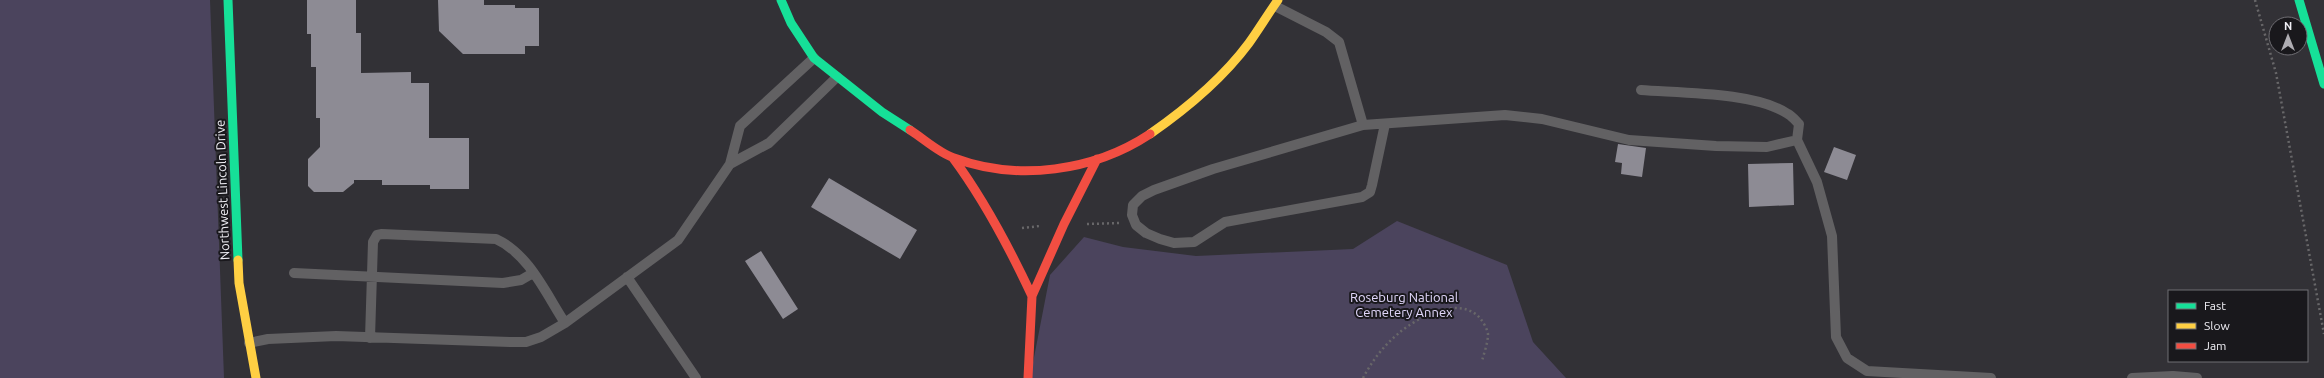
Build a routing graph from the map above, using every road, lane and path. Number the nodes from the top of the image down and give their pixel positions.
1 (228, 0) edge
2 (781, 0) edge
3 (2255, 0) edge
4 (2299, 0) edge
5 (1276, 3) edge
6 (814, 58) junction
7 (837, 77) junction
8 (2324, 84) edge
9 (1641, 90) dead end
10 (1385, 124) junction
11 (1363, 125) junction
12 (1797, 140) junction
13 (953, 158) junction
14 (1097, 159) junction
15 (730, 164) junction
16 (294, 273) dead end
17 (532, 273) junction
18 (372, 277) junction
19 (627, 277) junction
20 (1032, 296) junction
21 (565, 324) junction
22 (2324, 334) edge
23 (370, 338) junction
24 (249, 343) junction
25 (1482, 361) dead end
26 (256, 378) edge
27 (696, 378) edge
28 (1028, 378) edge
29 (1363, 378) edge
30 (1991, 378) edge
31 (2132, 378) edge
32 (2197, 378) edge

1 - 24 main road, Northwest Lincoln Drive
2 - 6 main road
3 - 22 path
4 - 8 main road
5 - 11 lane
5 - 14 main road
6 - 7 main road
6 - 15 lane
7 - 13 main road
7 - 15 lane
9 - 12 lane
10 - 11 lane
10 - 11 lane
10 - 12 lane
12 - 30 lane
13 - 14 main road
13 - 20 main road
14 - 20 main road
15 - 19 lane
16 - 18 lane
17 - 18 lane
17 - 18 lane
17 - 21 lane
18 - 23 lane
19 - 21 lane
19 - 27 lane
20 - 28 main road
21 - 23 lane
23 - 24 lane
24 - 26 main road, Northwest Lincoln Drive
25 - 29 path
31 - 32 lane

